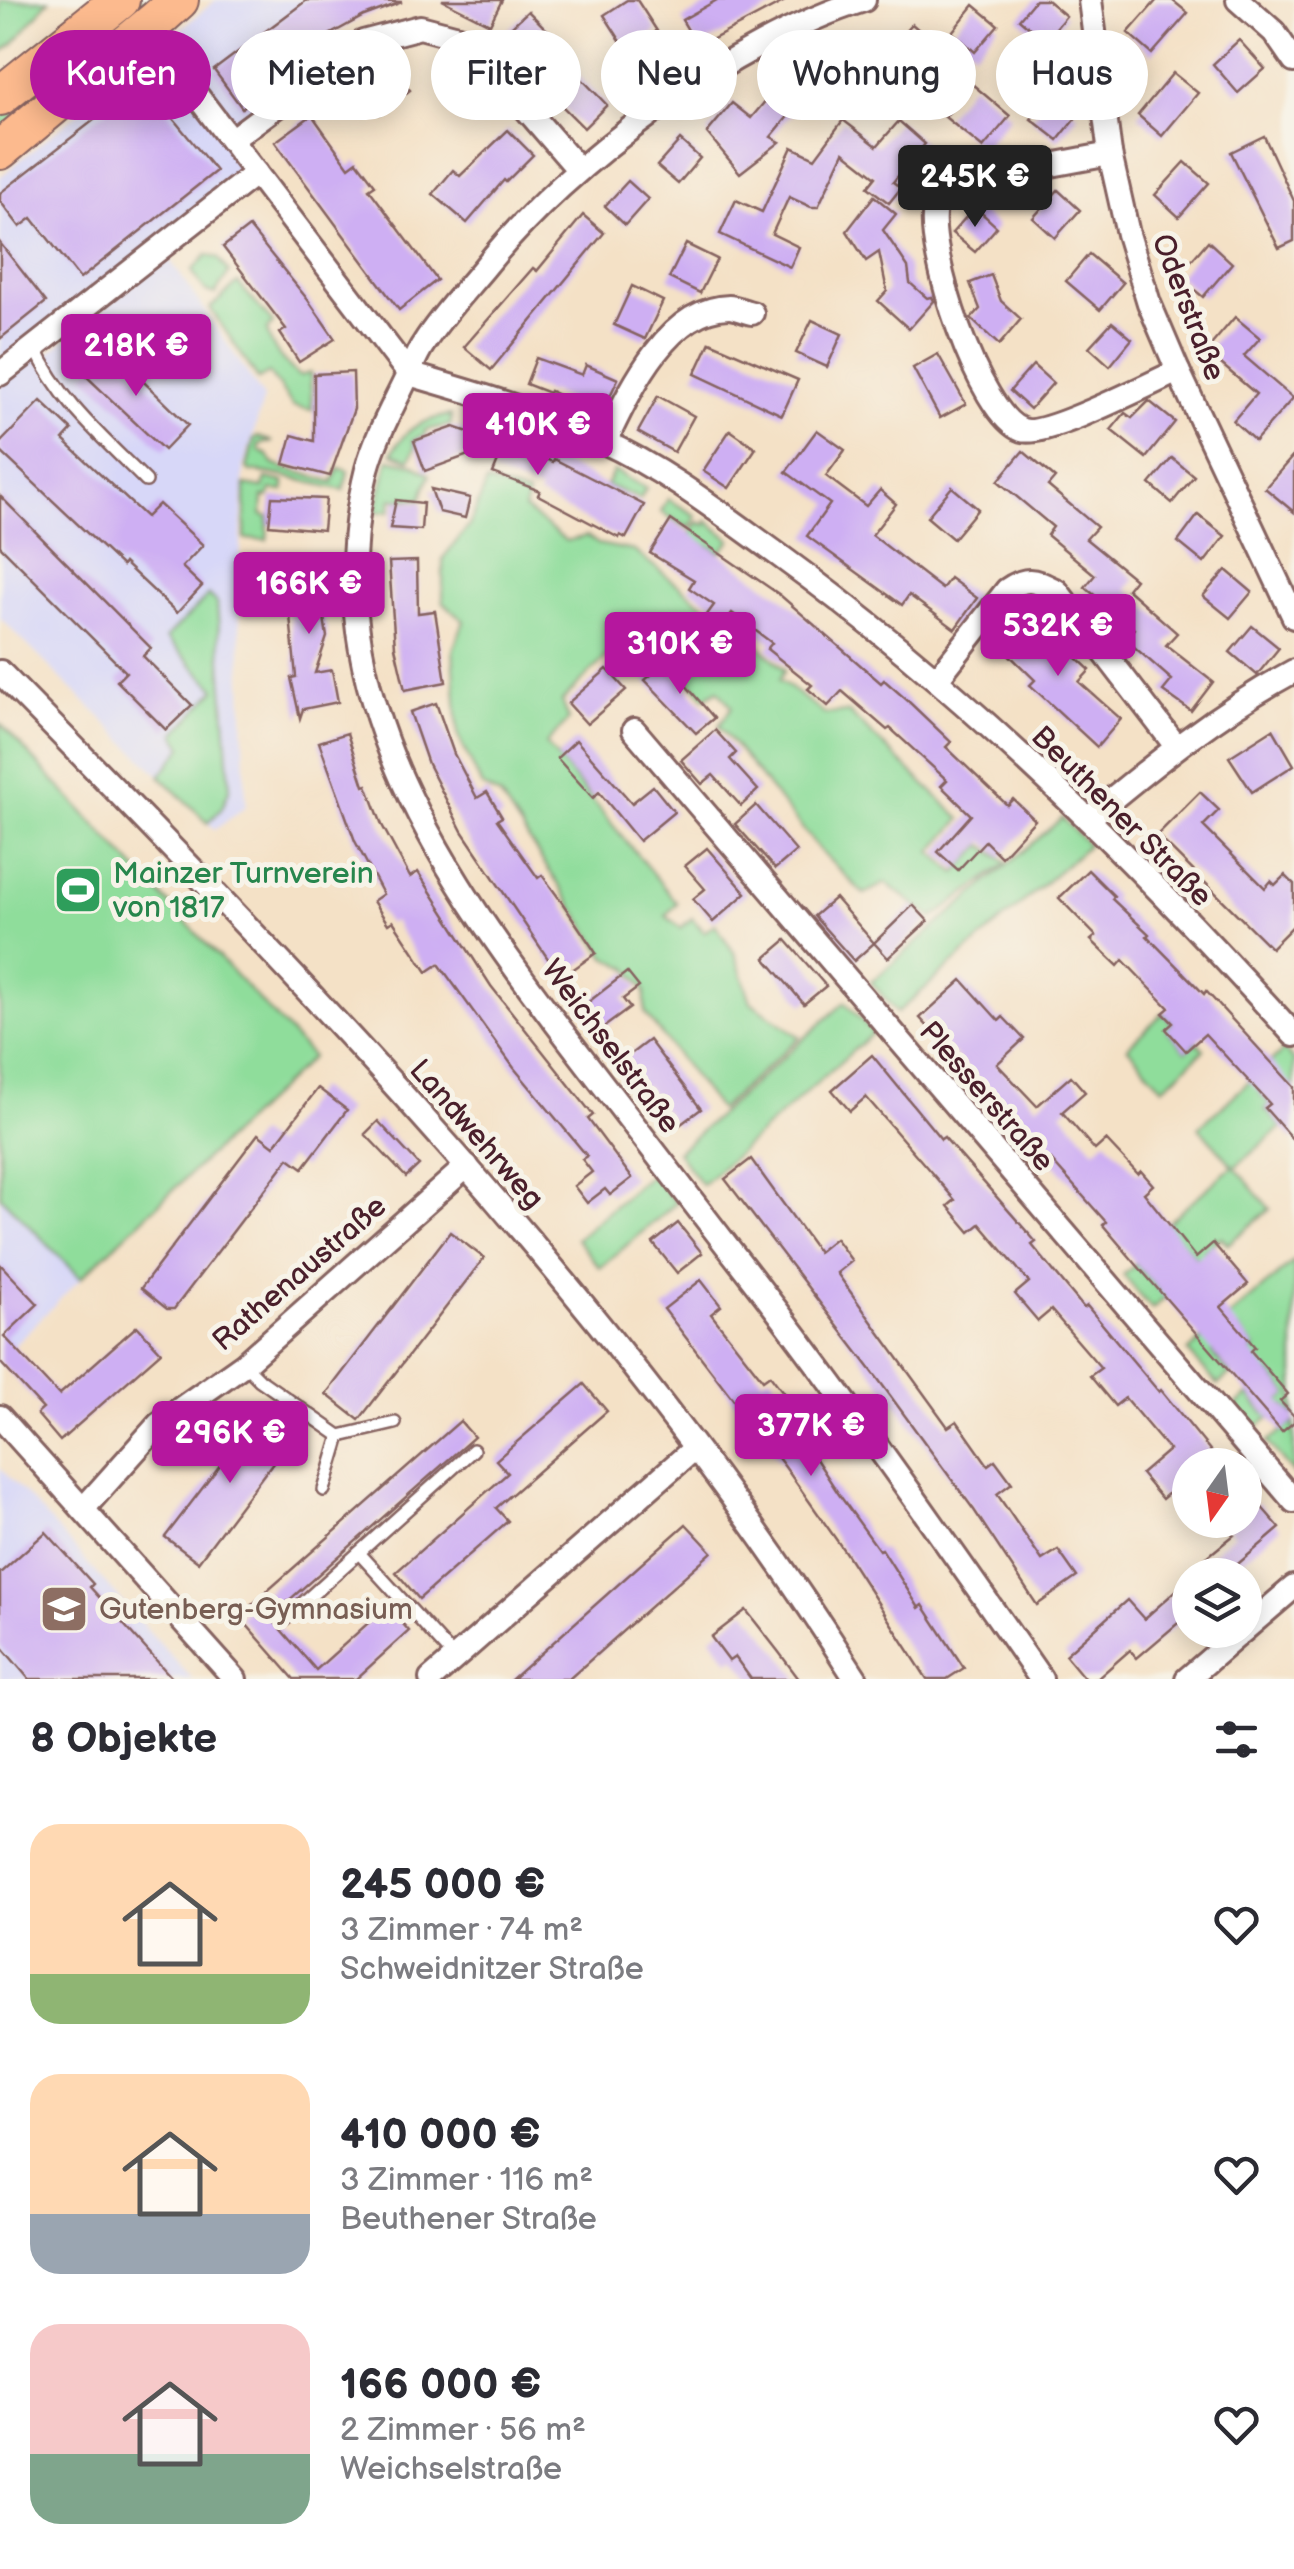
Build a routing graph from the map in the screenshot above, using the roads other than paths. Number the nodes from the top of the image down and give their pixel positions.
1 (120, 0) edge
2 (864, 0) edge
3 (1090, 0) edge
4 (1238, 0) edge
5 (163, 16) edge
6 (1294, 61) edge
7 (0, 96) edge
8 (231, 140) junction
9 (0, 150) edge
10 (1110, 154) junction
11 (579, 170) junction
12 (256, 173) junction
13 (752, 313) dead end
14 (34, 347) junction
15 (1178, 371) junction
16 (0, 374) edge
17 (409, 374) junction
18 (605, 442) junction
19 (146, 481) dead end
20 (1294, 617) edge
21 (1294, 671) edge
22 (0, 672) edge
23 (937, 679) junction
24 (634, 730) dead end
25 (1176, 746) junction
26 (1088, 819) junction
27 (1294, 1035) edge
28 (467, 1166) junction
29 (244, 1364) junction
30 (0, 1417) edge
31 (396, 1422) dead end
32 (340, 1436) junction
33 (694, 1448) junction
34 (473, 1450) dead end
35 (324, 1490) dead end
36 (1294, 1501) edge
37 (84, 1508) junction
38 (359, 1553) junction
39 (1294, 1587) edge
40 (1262, 1615) edge
41 (284, 1620) dead end
42 (1223, 1648) edge
43 (455, 1658) junction
44 (851, 1677) edge
45 (235, 1679) edge
46 (432, 1679) edge
47 (1041, 1679) edge
48 (1187, 1679) edge

1 - 7 main road
2 - 11 street, Weichselstraße
3 - 10 street, Oderstraße
4 - 6 street
5 - 8 street
5 - 9 main road
8 - 11 street
8 - 12 street
10 - 15 street, Oderstraße
10 - 15 street
11 - 17 street, Weichselstraße
12 - 14 street
12 - 17 street
13 - 18 street
14 - 16 street
14 - 19 lane
15 - 20 street, Oderstraße
17 - 18 street, Beuthener Straße
17 - 47 street, Weichselstraße
18 - 23 street, Beuthener Straße
21 - 25 street
22 - 28 street, Landwehrweg
23 - 25 street
23 - 26 street, Beuthener Straße
24 - 36 street, Plesserstraße
25 - 26 street
26 - 27 street, Beuthener Straße
28 - 29 street, Rathenaustraße
28 - 33 street, Landwehrweg
29 - 32 lane
29 - 37 street, Rathenaustraße
30 - 37 street
31 - 32 lane
32 - 35 lane
33 - 43 street
33 - 44 street, Landwehrweg
34 - 38 lane
37 - 45 street
38 - 41 lane
38 - 43 lane
39 - 40 street
42 - 48 street
43 - 46 street

